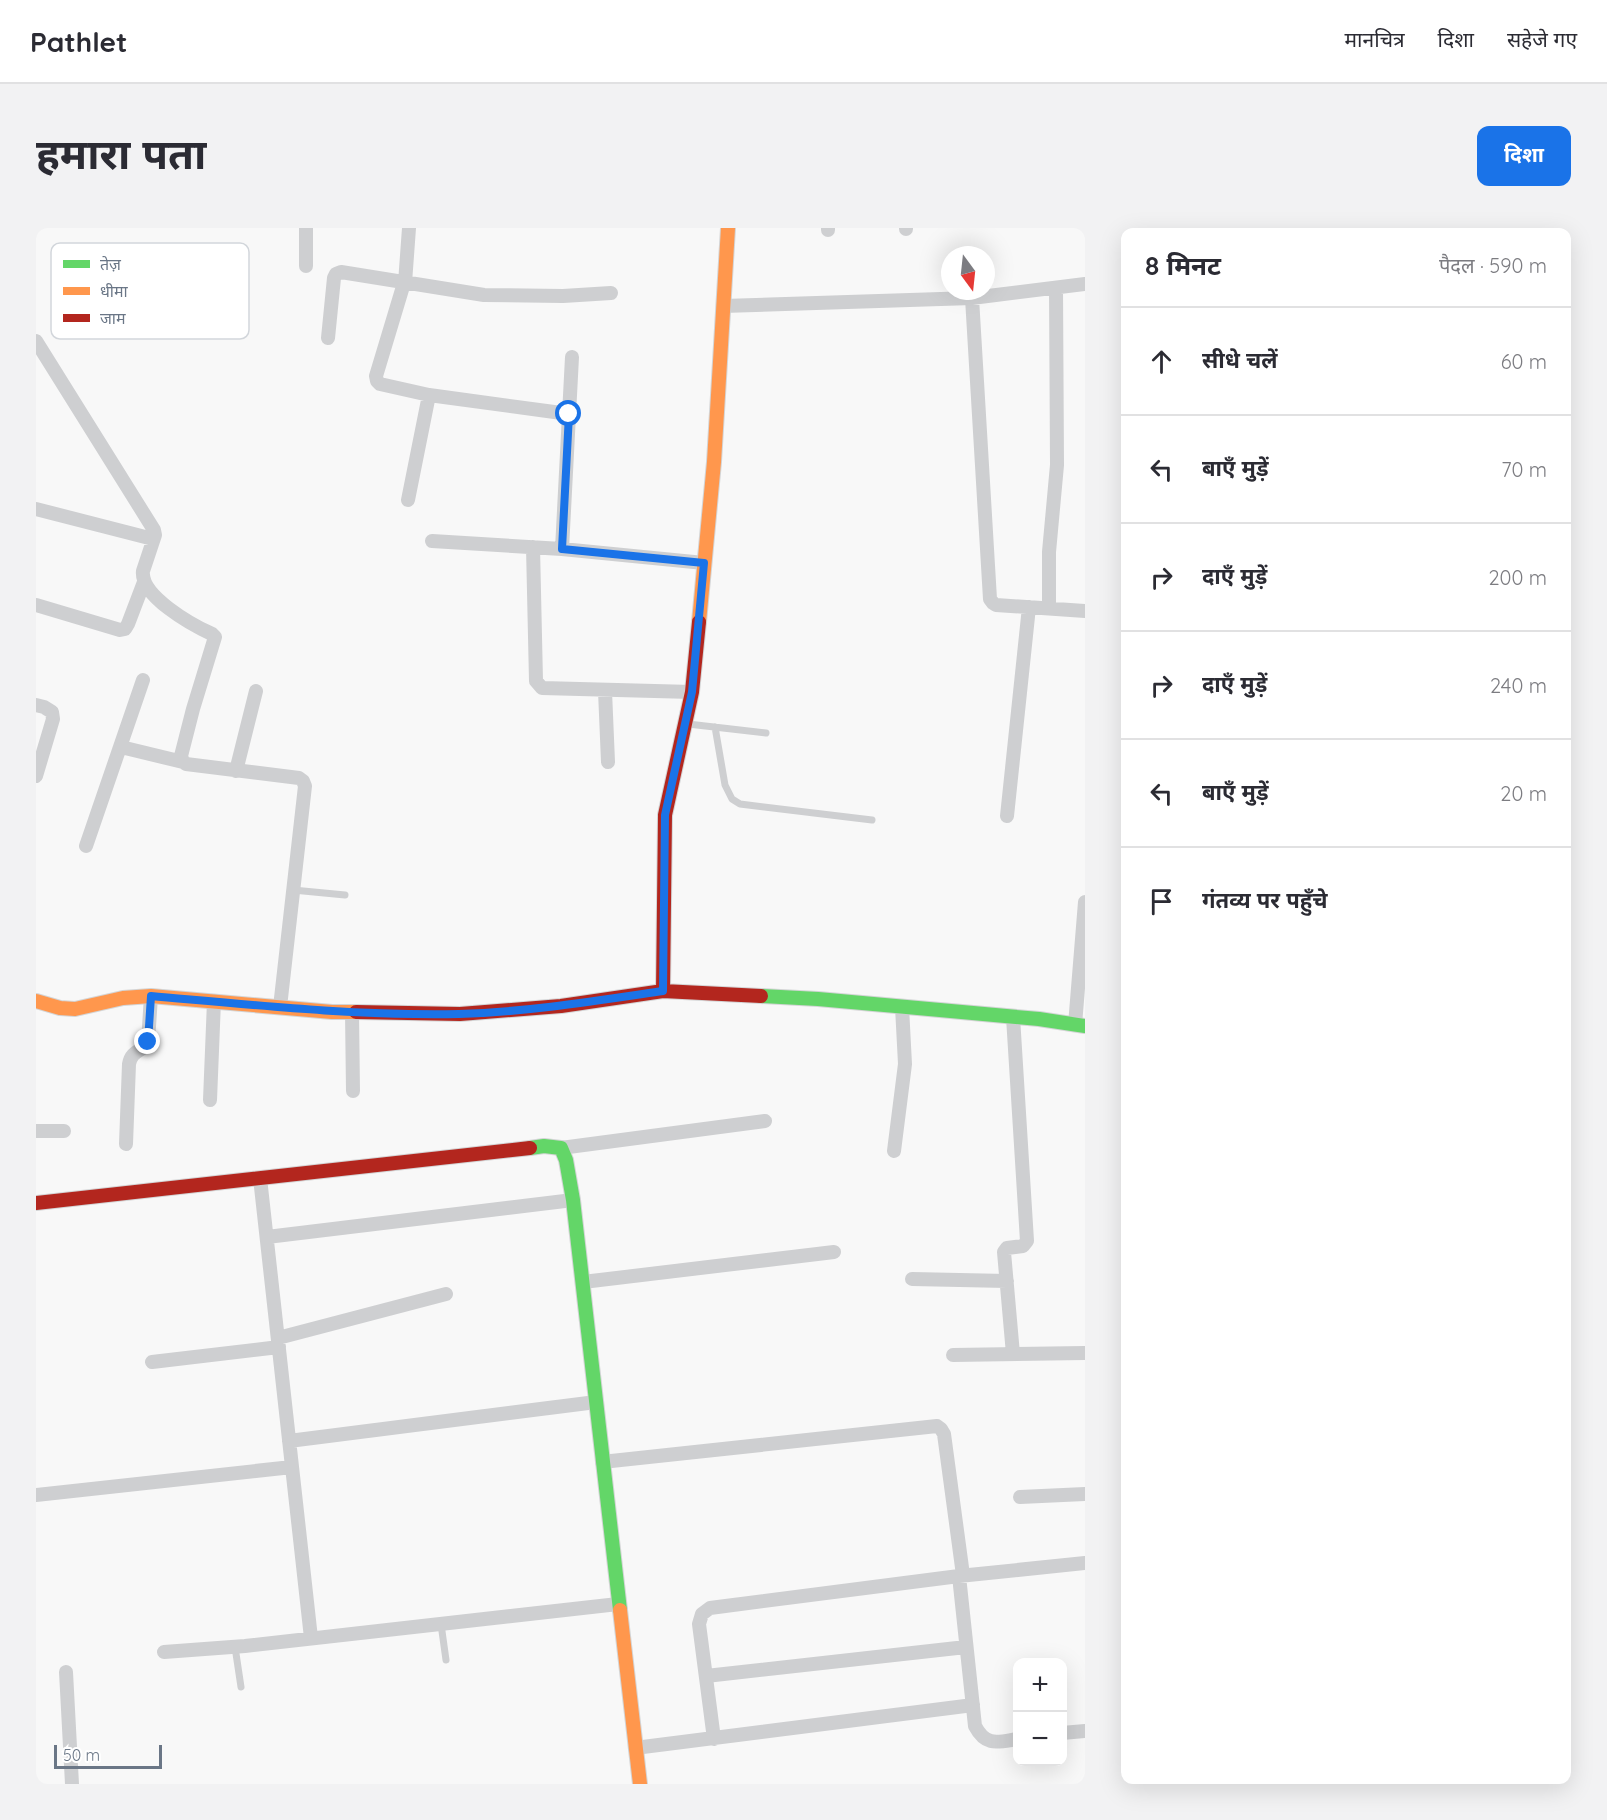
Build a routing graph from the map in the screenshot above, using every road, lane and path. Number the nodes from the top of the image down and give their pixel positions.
1 (306, 228) edge
2 (409, 228) edge
3 (728, 228) edge
4 (306, 266) dead end
5 (404, 283) junction
6 (1085, 284) edge
7 (1056, 288) junction
8 (611, 293) dead end
9 (995, 295) edge
10 (941, 299) edge
11 (972, 300) edge
12 (723, 306) junction
13 (328, 338) dead end
14 (36, 341) edge
15 (40, 355) edge
16 (572, 357) dead end
17 (429, 395) junction
18 (569, 414) junction
19 (408, 500) dead end
20 (36, 509) edge
21 (153, 539) junction
22 (432, 541) dead end
23 (533, 547) junction
24 (562, 549) junction
25 (704, 563) junction
26 (144, 582) junction
27 (36, 605) edge
28 (1029, 607) junction
29 (1049, 608) junction
30 (1085, 611) edge
31 (143, 681) dead end
32 (256, 691) dead end
33 (606, 691) junction
34 (692, 692) junction
35 (36, 705) edge
36 (685, 723) junction
37 (715, 727) junction
38 (766, 733) dead end
39 (121, 747) junction
40 (183, 762) junction
41 (608, 762) dead end
42 (236, 771) junction
43 (36, 776) edge
44 (1007, 816) dead end
45 (872, 820) dead end
46 (86, 846) dead end
47 (293, 890) junction
48 (345, 895) dead end
49 (1085, 902) edge
50 (663, 991) junction
51 (151, 996) junction
52 (36, 1001) edge
53 (214, 1001) junction
54 (280, 1007) junction
55 (902, 1007) junction
56 (352, 1012) junction
57 (1013, 1017) junction
58 (1080, 1026) edge
59 (353, 1091) dead end
60 (210, 1100) dead end
61 (765, 1120) dead end
62 (36, 1131) edge
63 (64, 1131) dead end
64 (126, 1144) dead end
65 (561, 1148) junction
66 (894, 1151) dead end
67 (260, 1178) junction
68 (573, 1200) junction
69 (36, 1203) edge
70 (267, 1237) junction
71 (834, 1252) dead end
72 (912, 1279) dead end
73 (1007, 1281) junction
74 (583, 1282) junction
75 (446, 1294) dead end
76 (278, 1342) junction
77 (1085, 1353) edge
78 (1013, 1354) junction
79 (953, 1355) dead end
80 (152, 1362) dead end
81 (596, 1402) junction
82 (289, 1441) junction
83 (602, 1462) junction
84 (292, 1467) junction
85 (1085, 1494) edge
86 (36, 1495) edge
87 (1020, 1497) dead end
88 (1085, 1563) edge
89 (961, 1575) junction
90 (618, 1604) junction
91 (441, 1624) junction
92 (311, 1638) junction
93 (235, 1647) junction
94 (966, 1647) junction
95 (164, 1652) dead end
96 (446, 1660) dead end
97 (66, 1672) dead end
98 (706, 1676) junction
99 (241, 1687) dead end
100 (973, 1705) junction
101 (1085, 1731) edge
102 (1067, 1733) edge
103 (714, 1739) junction
104 (1013, 1740) edge
105 (636, 1748) junction
106 (72, 1784) edge
107 (640, 1784) edge

1 - 4 street
2 - 5 street
3 - 12 street
5 - 8 street
5 - 13 street
5 - 17 street
6 - 7 street
7 - 9 street
7 - 29 street
10 - 12 street
11 - 28 street
12 - 25 street
14 - 15 street
15 - 21 street
16 - 18 street
17 - 18 street
17 - 19 street
18 - 24 street
20 - 21 street
21 - 26 street
22 - 23 street
23 - 24 street
23 - 33 street
24 - 25 street
25 - 34 street
26 - 27 street
26 - 40 street
28 - 29 street
28 - 44 street
29 - 30 street
31 - 39 street
32 - 42 street
33 - 34 street
33 - 41 street
34 - 36 street
35 - 43 street
36 - 37 lane
36 - 50 street
37 - 38 lane
37 - 45 lane
39 - 40 street
39 - 46 street
40 - 42 street
42 - 47 street
47 - 48 lane
47 - 54 street
49 - 58 street
50 - 55 street
50 - 56 street
51 - 52 street
51 - 53 street
51 - 64 street
53 - 54 street
53 - 60 street
54 - 56 street
55 - 57 street
55 - 66 street
56 - 59 street
57 - 58 street
57 - 73 street
61 - 65 street
62 - 63 street
65 - 67 street
65 - 68 street
67 - 69 street
67 - 70 street
68 - 70 street
68 - 74 street
70 - 76 street
71 - 74 street
72 - 73 street
73 - 78 street
74 - 81 street
75 - 76 street
76 - 80 street
76 - 82 street
77 - 78 street
78 - 79 street
81 - 82 street
81 - 83 street
82 - 84 street
83 - 89 street
83 - 90 street
84 - 86 street
84 - 92 street
85 - 87 street
88 - 89 street
89 - 94 street
89 - 98 street
90 - 91 street
90 - 105 street
91 - 92 street
91 - 96 lane
92 - 93 street
93 - 95 street
93 - 99 lane
94 - 98 street
94 - 100 street
97 - 106 street
98 - 103 street
100 - 103 street
100 - 104 street
101 - 102 street
103 - 105 street
105 - 107 street

